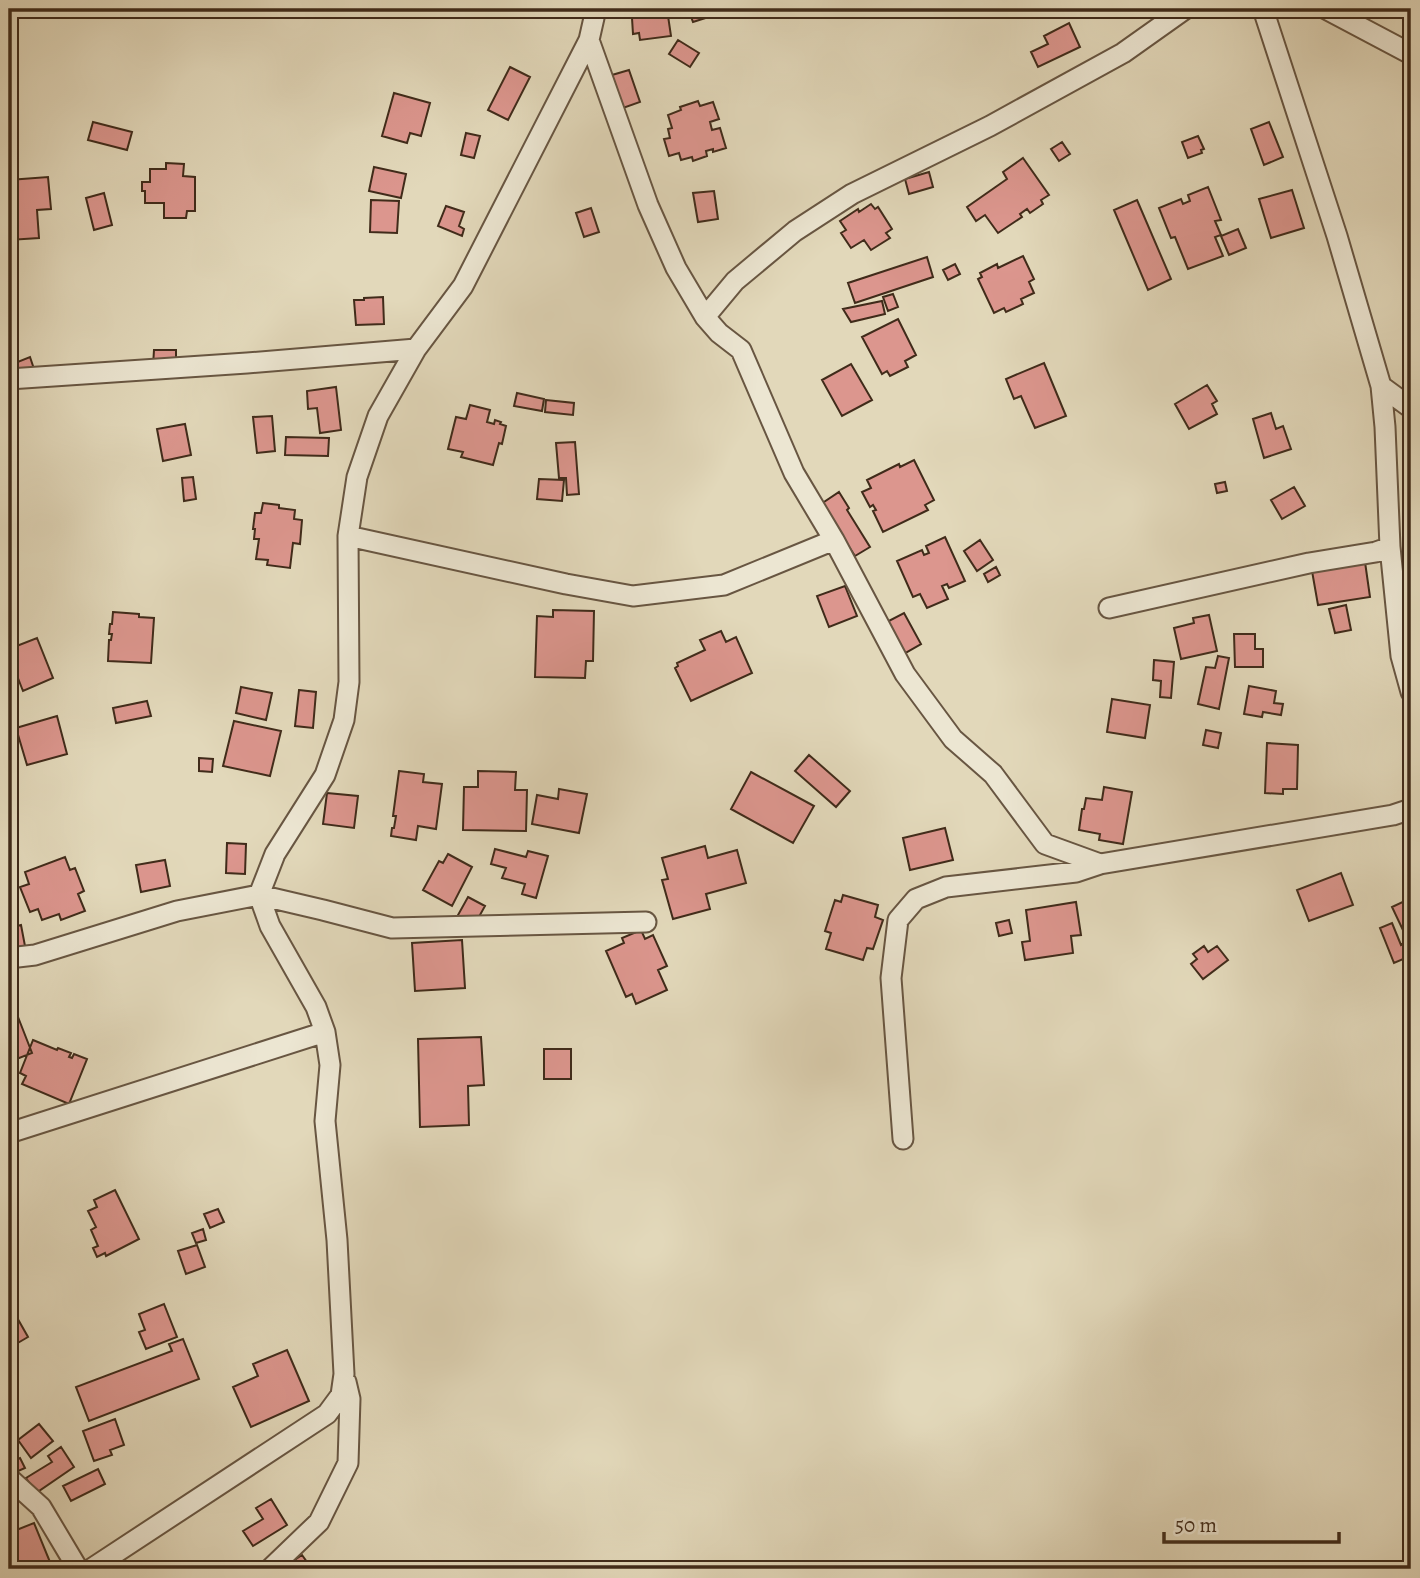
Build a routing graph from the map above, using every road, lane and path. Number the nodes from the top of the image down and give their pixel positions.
1 (596, 9) edge
2 (1185, 9) edge
3 (1263, 9) edge
4 (1326, 9) edge
5 (589, 40) junction
6 (1411, 54) edge
7 (705, 317) junction
8 (416, 349) junction
9 (9, 379) edge
10 (1381, 386) junction
11 (1411, 408) edge
12 (348, 536) junction
13 (834, 540) junction
14 (1390, 547) junction
15 (1109, 608) dead end
16 (1411, 692) edge
17 (1411, 809) edge
18 (1100, 864) junction
19 (259, 895) junction
20 (646, 922) dead end
21 (9, 958) edge
22 (324, 1032) junction
23 (9, 1133) edge
24 (903, 1139) dead end
25 (345, 1374) junction
26 (9, 1478) edge
27 (78, 1569) edge
28 (91, 1569) edge
29 (270, 1569) edge

1 - 5 street
2 - 7 street
3 - 10 street
4 - 6 street
5 - 7 street
5 - 8 street
7 - 13 street
8 - 9 street
8 - 12 street
10 - 11 street
10 - 14 street
12 - 13 street
12 - 19 street
13 - 18 street
14 - 15 street
14 - 16 street
17 - 18 street
18 - 24 street
19 - 20 street
19 - 21 street
19 - 22 street
22 - 23 street
22 - 25 street
25 - 28 street
25 - 29 street
26 - 27 street

